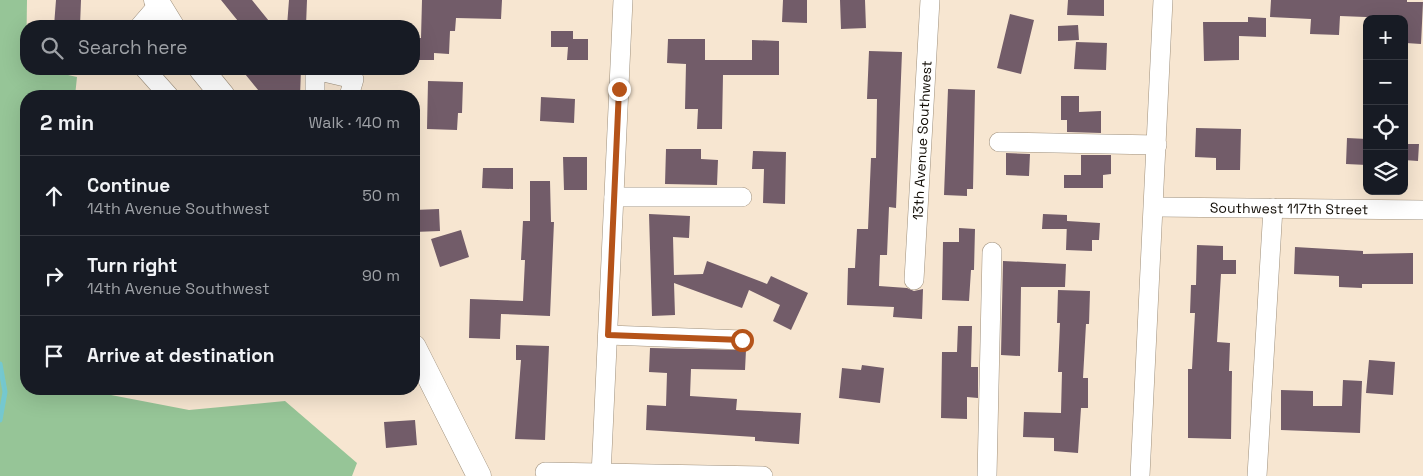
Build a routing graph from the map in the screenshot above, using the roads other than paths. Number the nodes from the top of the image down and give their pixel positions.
1 (623, 0) edge
2 (930, 0) edge
3 (1163, 0) edge
4 (157, 2) edge
5 (144, 20) edge
6 (168, 20) edge
7 (150, 75) edge
8 (206, 75) edge
9 (315, 75) edge
10 (337, 75) edge
11 (164, 90) edge
12 (219, 90) edge
13 (314, 90) edge
14 (351, 90) edge
15 (999, 142) dead end
16 (1157, 145) junction
17 (614, 196) junction
18 (742, 197) dead end
19 (1155, 207) junction
20 (1273, 208) junction
21 (1423, 210) edge
22 (992, 252) dead end
23 (914, 280) dead end
24 (608, 335) junction
25 (742, 340) dead end
26 (420, 359) edge
27 (545, 472) dead end
28 (601, 474) edge
29 (479, 476) edge
30 (762, 476) edge
31 (987, 476) edge
32 (1140, 476) edge
33 (1258, 476) edge

1 - 17 street
2 - 23 street, 13th Avenue Southwest
3 - 16 street
4 - 5 street
4 - 6 main road
7 - 11 street
8 - 12 main road
9 - 13 street
10 - 14 street
15 - 16 street
16 - 19 street
17 - 18 street
17 - 24 street
19 - 20 street, Southwest 117th Street
19 - 32 street
20 - 21 street, Southwest 117th Street
20 - 33 street
22 - 31 street
24 - 25 street
24 - 28 street
26 - 29 main road
27 - 28 street
28 - 30 street

